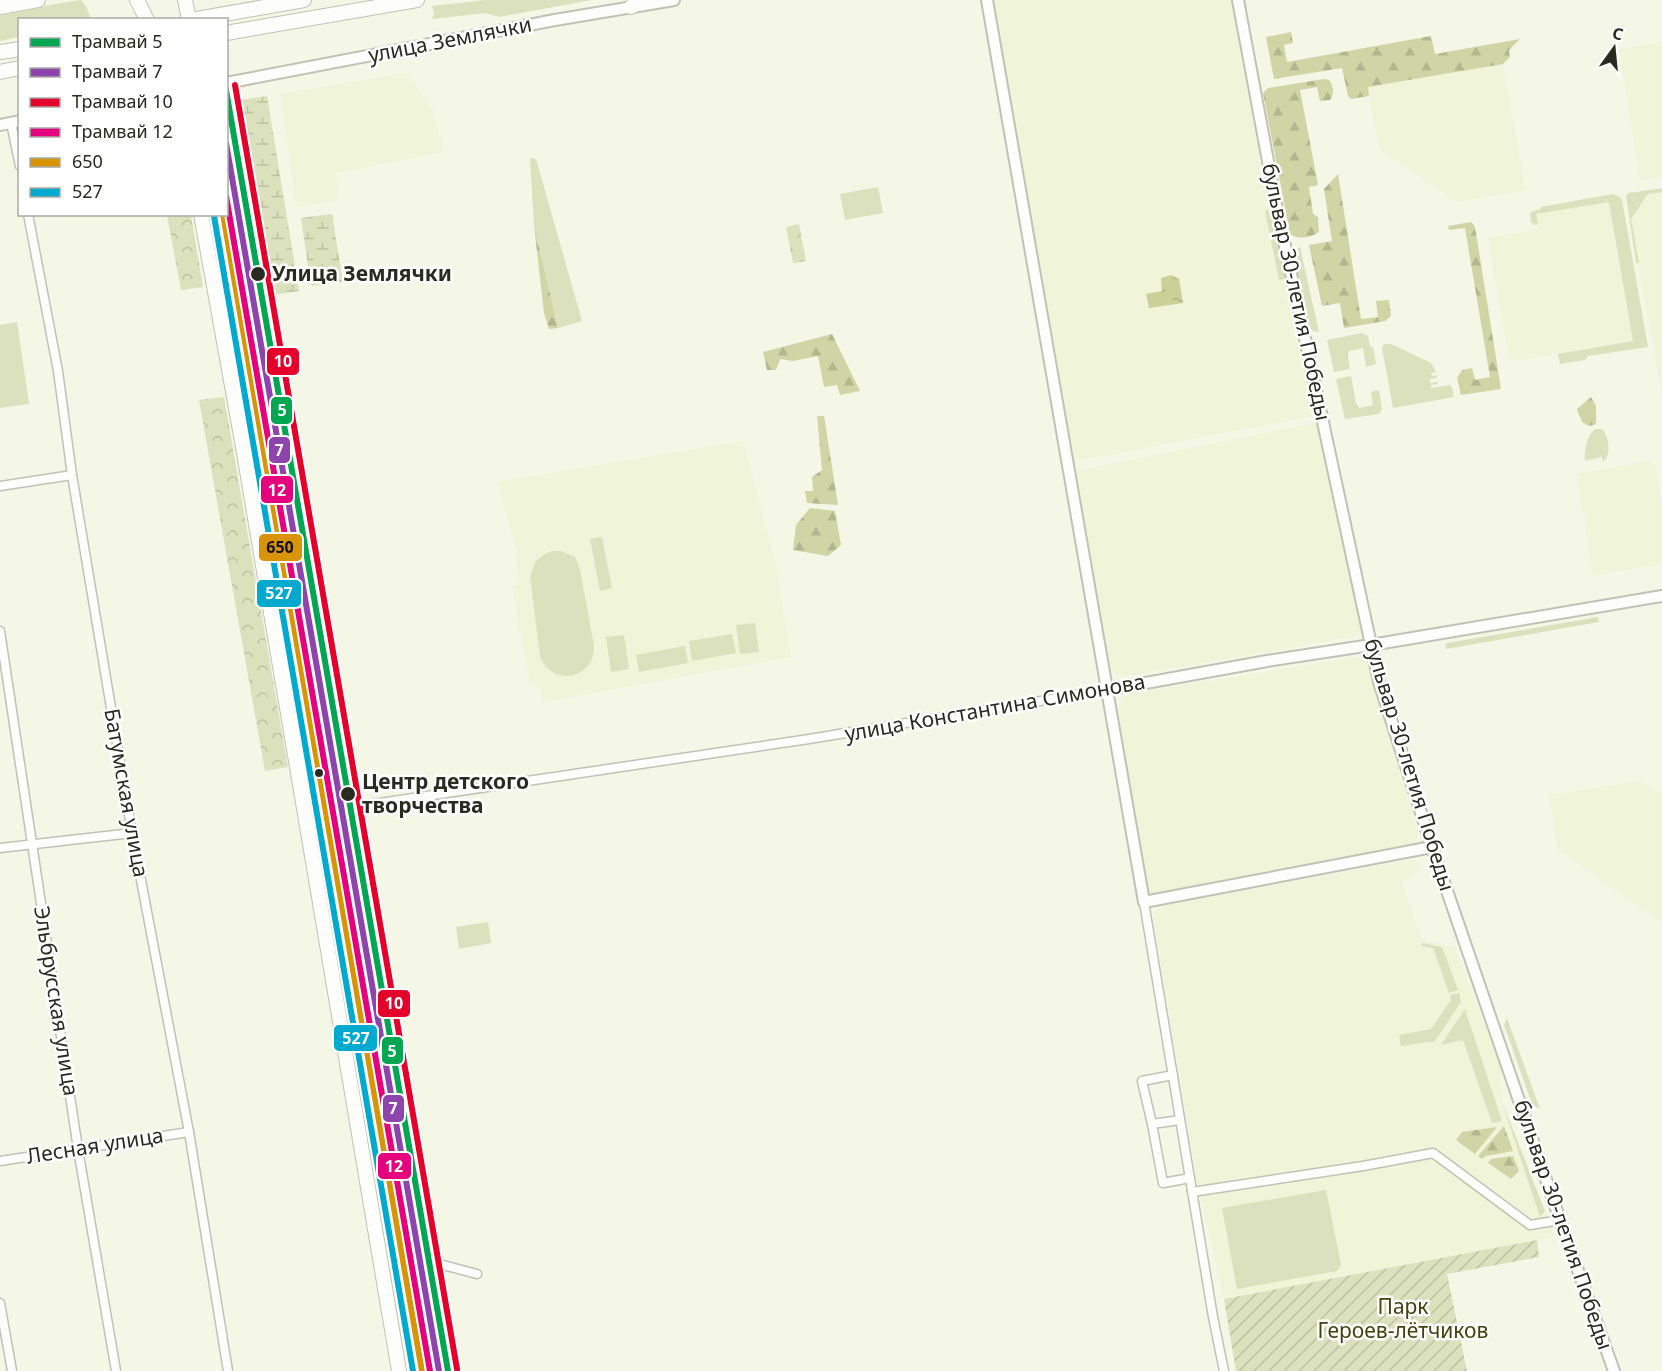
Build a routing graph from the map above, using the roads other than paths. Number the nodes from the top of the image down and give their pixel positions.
1 (39, 0) edge
2 (137, 0) edge
3 (185, 0) edge
4 (304, 0) edge
5 (417, 0) edge
6 (674, 0) edge
7 (987, 0) edge
8 (1238, 0) edge
9 (634, 4) edge
10 (0, 6) edge
11 (146, 18) edge
12 (190, 18) edge
13 (201, 18) edge
14 (228, 33) edge
15 (18, 49) edge
16 (0, 52) edge
17 (18, 68) edge
18 (0, 72) edge
19 (228, 83) edge
20 (10, 123) edge
21 (18, 157) edge
22 (28, 216) edge
23 (201, 216) edge
24 (223, 216) edge
25 (72, 476) junction
26 (0, 486) edge
27 (1662, 596) edge
28 (0, 631) edge
29 (1371, 645) junction
30 (1107, 690) junction
31 (326, 811) junction
32 (132, 833) junction
33 (32, 844) junction
34 (1432, 847) junction
35 (0, 848) edge
36 (1144, 902) junction
37 (1173, 1075) junction
38 (1180, 1120) junction
39 (1152, 1124) junction
40 (189, 1132) junction
41 (78, 1149) junction
42 (0, 1161) edge
43 (1190, 1178) junction
44 (1192, 1192) junction
45 (1560, 1220) junction
46 (401, 1251) junction
47 (477, 1274) dead end
48 (0, 1303) edge
49 (12, 1371) edge
50 (116, 1371) edge
51 (228, 1371) edge
52 (399, 1371) edge
53 (422, 1371) edge
54 (1224, 1371) edge
55 (1614, 1371) edge

1 - 10 highway
2 - 11 highway
3 - 12 highway
4 - 13 highway
5 - 14 highway
6 - 9 main road, улица Землячки
7 - 30 main road
8 - 29 main road, бульвар 30-летия Победы
9 - 19 main road, улица Землячки
15 - 16 highway
17 - 18 highway
20 - 21 street
22 - 25 street, Батумская улица
23 - 52 highway
24 - 31 highway
25 - 26 street
25 - 32 street, Батумская улица
27 - 29 main road, улица Константина Симонова
28 - 33 street, Эльбрусская улица
29 - 30 main road, улица Константина Симонова
29 - 34 main road, бульвар 30-летия Победы
30 - 31 street, улица Константина Симонова
30 - 36 main road
31 - 46 highway
32 - 33 street
32 - 40 street, Батумская улица
33 - 35 street
33 - 41 street, Эльбрусская улица
34 - 36 main road
34 - 45 main road, бульвар 30-летия Победы
36 - 37 street
37 - 38 street
37 - 39 street
38 - 39 street
38 - 43 street
39 - 43 street
40 - 41 street, Лесная улица
40 - 51 street, Батумская улица
41 - 42 street, Лесная улица
41 - 50 street, Эльбрусская улица
43 - 44 street
44 - 45 street
44 - 54 street
45 - 55 main road, бульвар 30-летия Победы
46 - 47 street
46 - 53 highway
48 - 49 street

